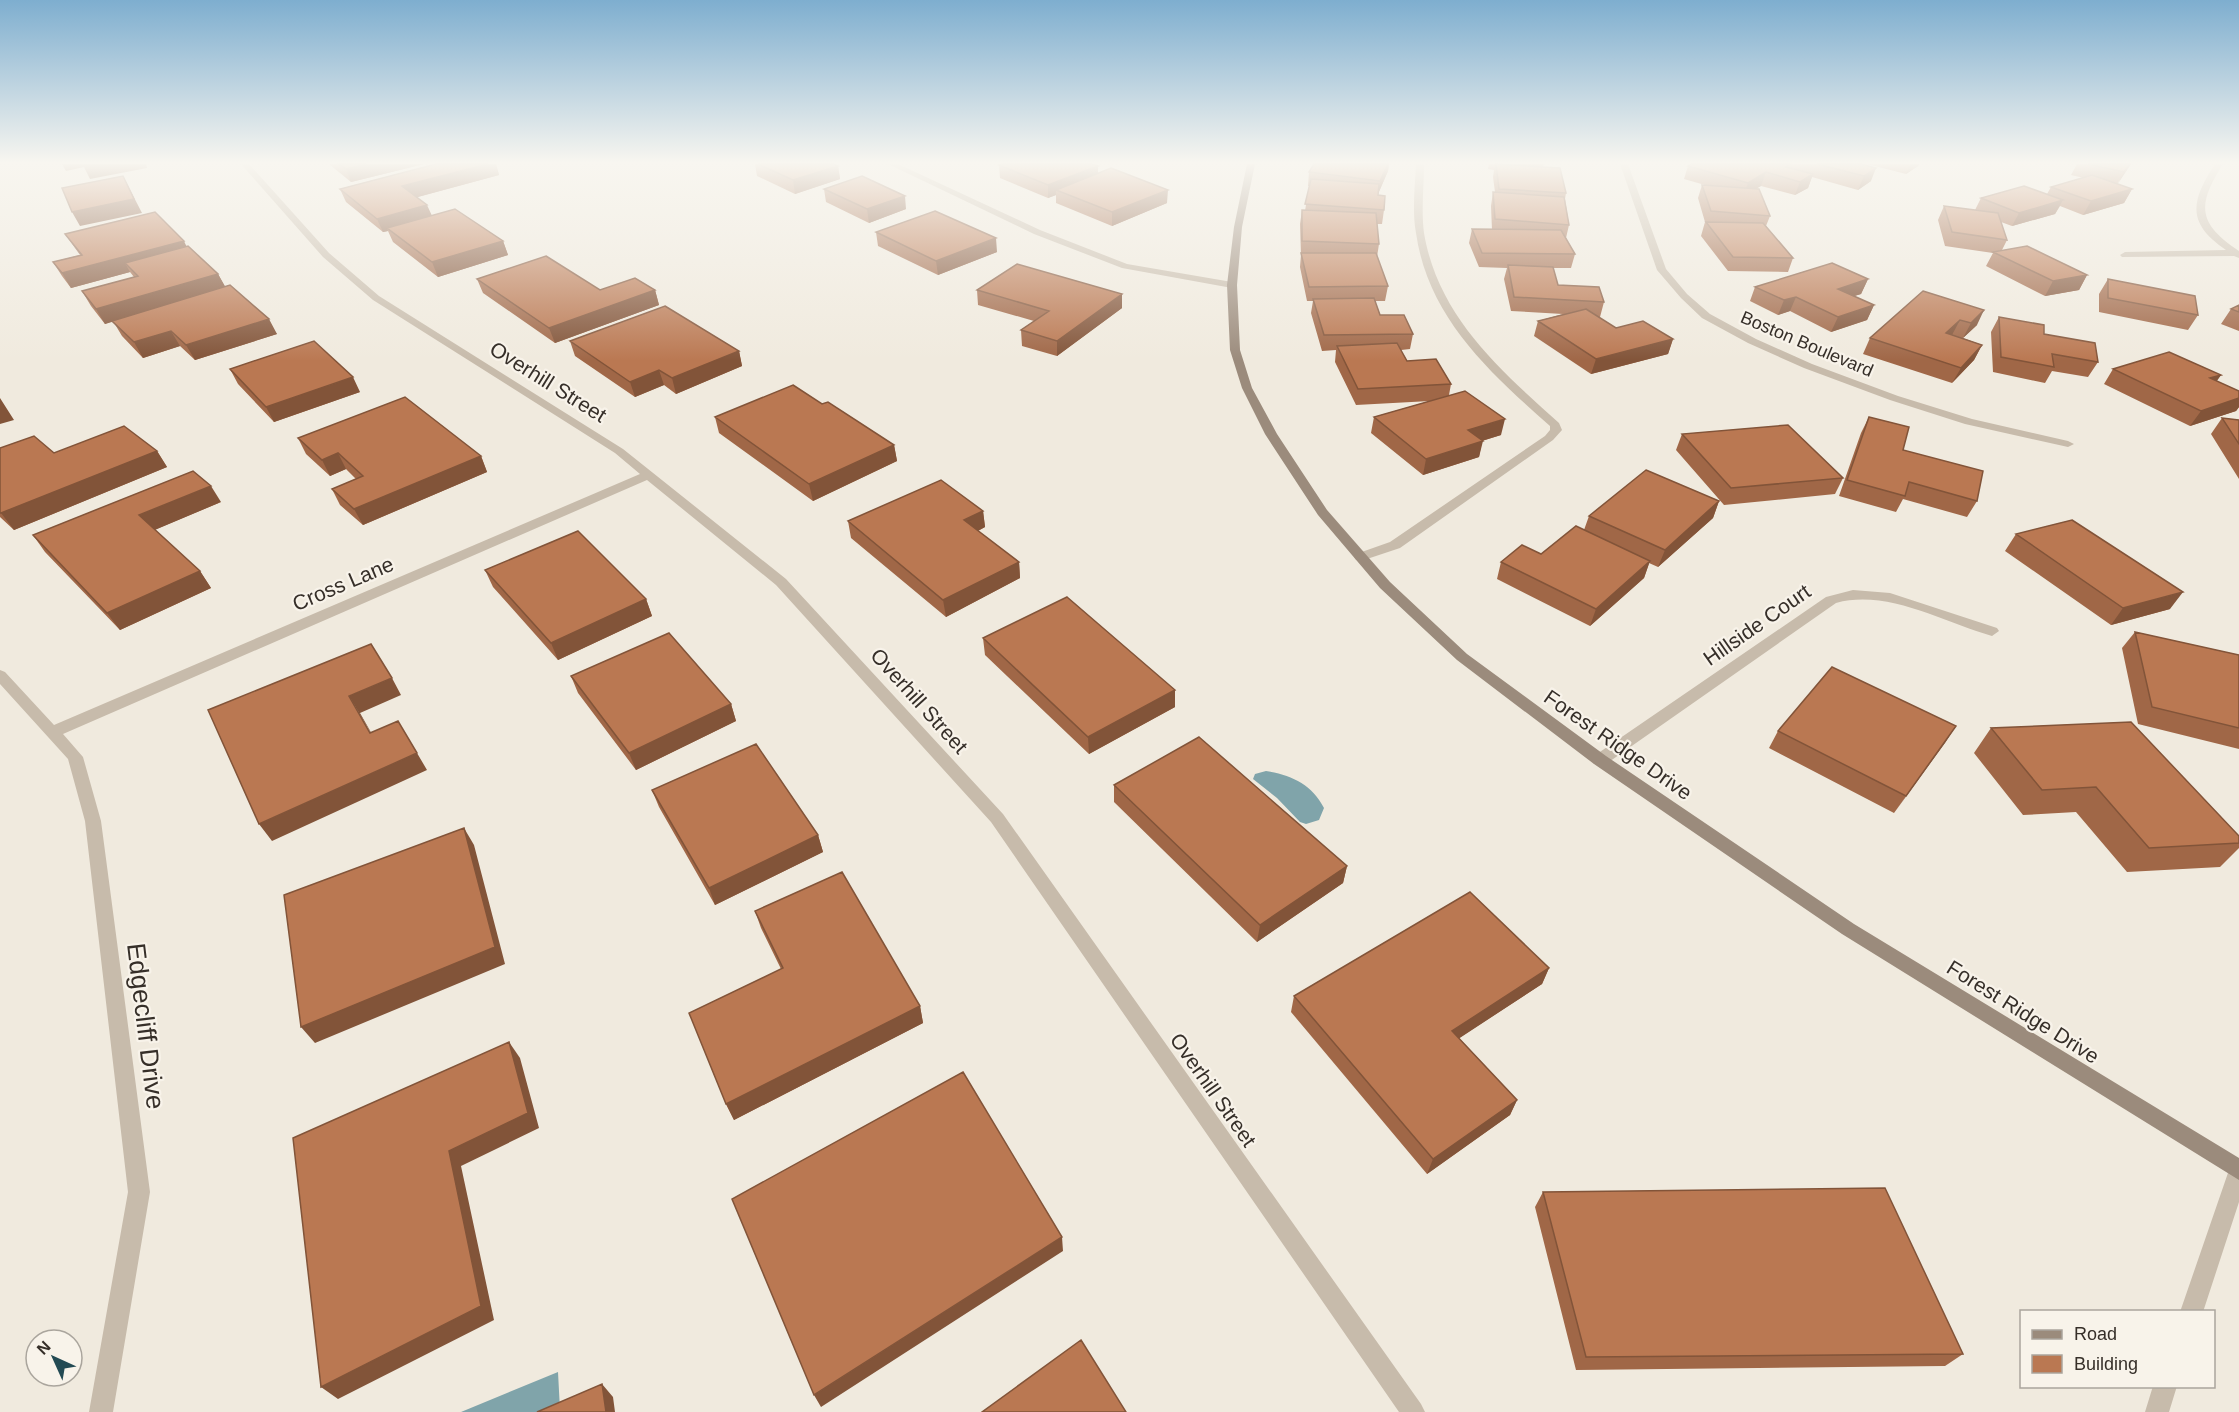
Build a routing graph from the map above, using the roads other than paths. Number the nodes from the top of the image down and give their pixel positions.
1 (304, 230) edge
2 (1033, 230) edge
3 (1238, 230) edge
4 (1419, 230) edge
5 (1648, 230) edge
6 (2210, 230) edge
7 (2237, 254) edge
8 (2125, 255) dead end
9 (1232, 285) junction
10 (2068, 444) dead end
11 (650, 474) junction
12 (1361, 557) junction
13 (1992, 630) dead end
14 (0, 675) edge
15 (52, 732) junction
16 (1600, 760) junction
17 (2239, 1170) edge
18 (2191, 1310) edge
19 (2164, 1388) edge
20 (101, 1412) edge
21 (1413, 1412) edge
22 (2157, 1412) edge

1 - 11 street, Overhill Street
2 - 9 street
3 - 9 main road, Forest Ridge Drive
4 - 12 street
5 - 10 street, Boston Boulevard
6 - 7 street
7 - 8 street
9 - 12 main road, Forest Ridge Drive
11 - 15 street, Cross Lane
11 - 21 street, Overhill Street
12 - 16 main road, Forest Ridge Drive
13 - 16 street, Hillside Court
14 - 15 street, Edgecliff Drive
15 - 20 street, Edgecliff Drive
16 - 17 main road, Forest Ridge Drive
17 - 18 street
19 - 22 street

